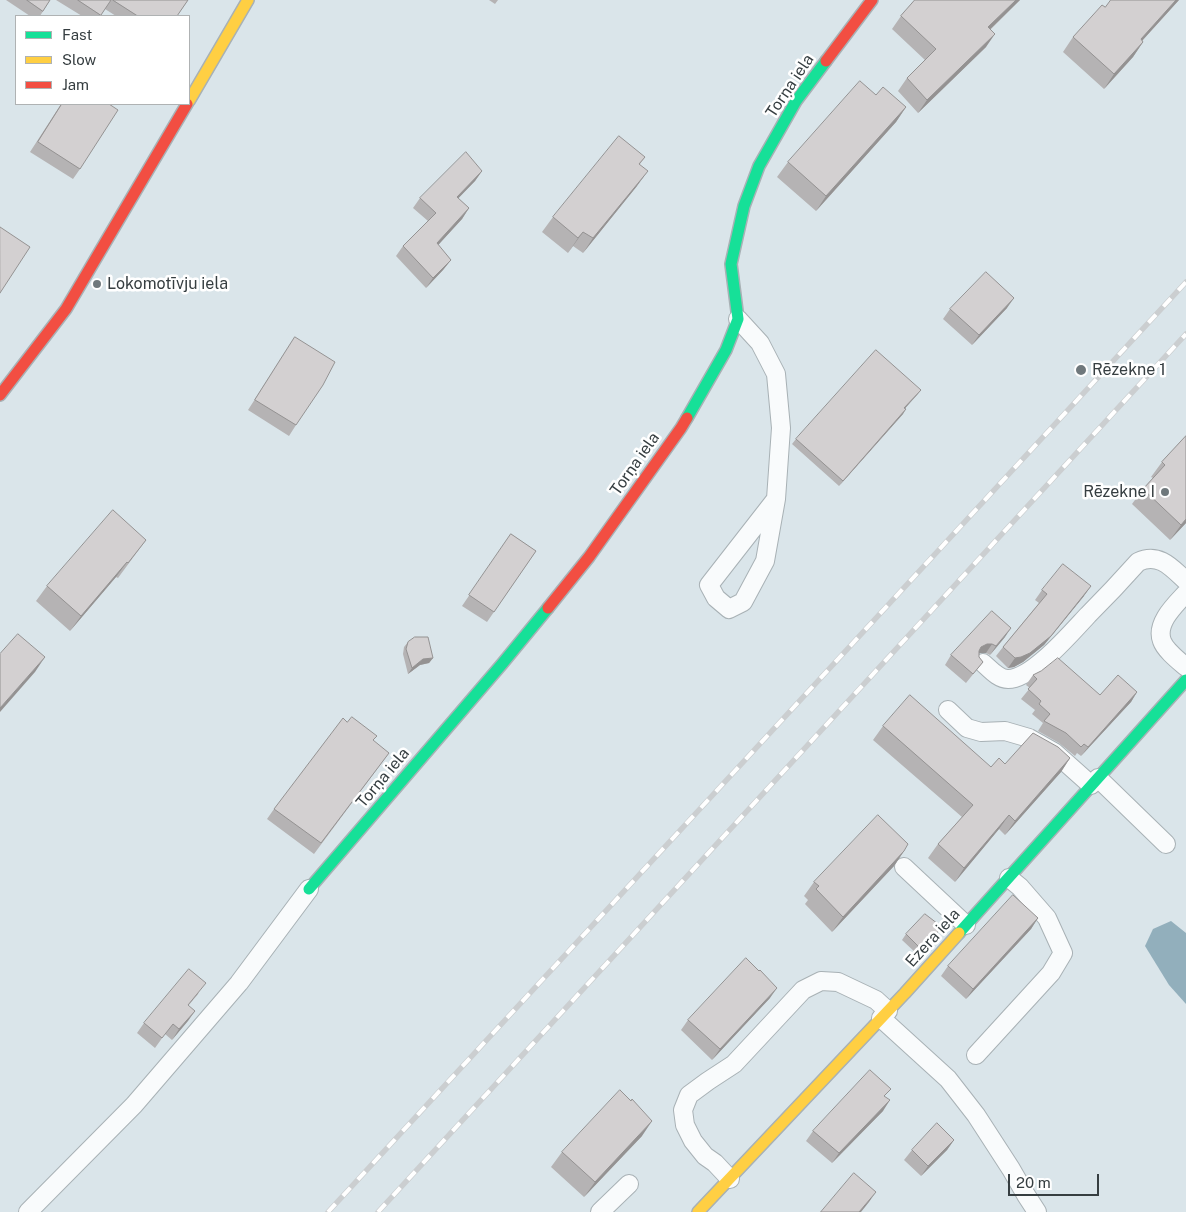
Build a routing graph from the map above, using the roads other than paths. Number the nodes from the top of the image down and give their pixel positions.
1 (248, 0) edge
2 (872, 0) edge
3 (190, 99) edge
4 (186, 105) edge
5 (738, 318) junction
6 (0, 395) edge
7 (776, 499) junction
8 (1186, 581) edge
9 (1186, 593) edge
10 (983, 662) edge
11 (1186, 667) edge
12 (1186, 680) edge
13 (948, 710) dead end
14 (1095, 782) junction
15 (1166, 844) dead end
16 (904, 867) edge
17 (1009, 878) junction
18 (309, 889) joint
19 (966, 925) junction
20 (884, 1014) junction
21 (976, 1055) dead end
22 (730, 1179) junction
23 (629, 1184) dead end
24 (28, 1212) edge
25 (600, 1212) edge
26 (698, 1212) edge
27 (1037, 1212) edge

1 - 3 street
2 - 5 street, Torņa iela
4 - 6 street
5 - 7 lane
5 - 18 street, Torņa iela
7 - 7 lane
8 - 10 lane
9 - 11 lane
12 - 14 street, Ezera iela
13 - 14 lane
14 - 15 lane
14 - 17 street, Ezera iela
16 - 19 lane
17 - 19 street, Ezera iela
17 - 21 lane
18 - 24 lane
19 - 20 street, Ezera iela
20 - 22 street, Ezera iela
20 - 22 lane
20 - 27 lane
22 - 26 street, Ezera iela
23 - 25 lane

